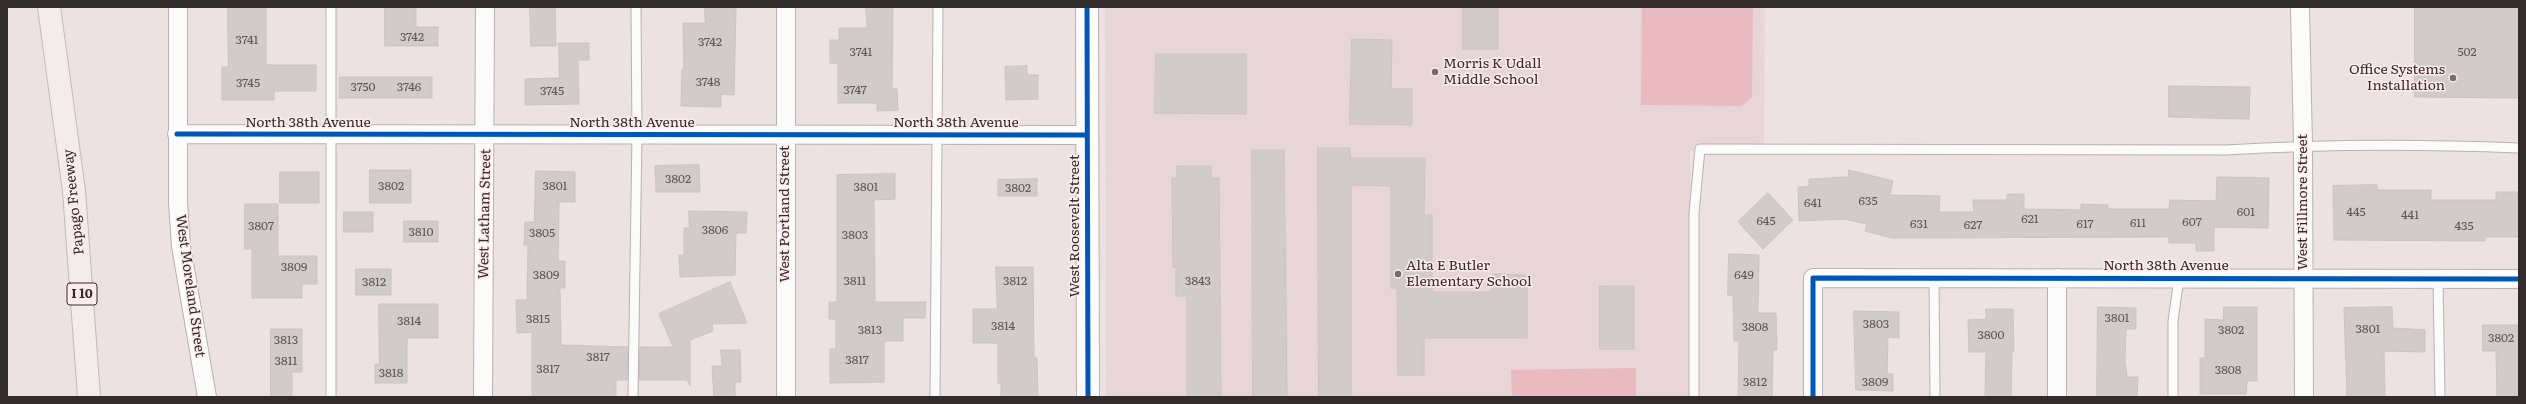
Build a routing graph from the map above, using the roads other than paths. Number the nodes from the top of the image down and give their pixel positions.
1 (49, 7) edge
2 (62, 7) edge
3 (178, 7) edge
4 (331, 7) edge
5 (485, 7) edge
6 (636, 7) edge
7 (786, 7) edge
8 (938, 7) edge
9 (1087, 7) edge
10 (2300, 7) edge
11 (177, 134) junction
12 (333, 135) junction
13 (486, 135) junction
14 (637, 135) junction
15 (786, 135) junction
16 (935, 135) junction
17 (1086, 135) junction
18 (2303, 145) junction
19 (2519, 148) edge
20 (74, 190) junction
21 (1934, 278) junction
22 (2057, 278) junction
23 (2179, 278) junction
24 (2303, 279) junction
25 (2438, 279) junction
26 (2519, 279) edge
27 (89, 397) edge
28 (207, 397) edge
29 (331, 397) edge
30 (483, 397) edge
31 (633, 397) edge
32 (786, 397) edge
33 (935, 397) edge
34 (1088, 397) edge
35 (1694, 397) edge
36 (1814, 397) edge
37 (1935, 397) edge
38 (2057, 397) edge
39 (2173, 397) edge
40 (2304, 397) edge
41 (2440, 397) edge

1 - 20 highway, Papago Freeway / I 10
2 - 20 highway
3 - 11 street, West Moreland Street
4 - 12 lane
5 - 13 street, West Latham Street
6 - 14 lane
7 - 15 street, West Portland Street
8 - 16 lane
9 - 17 street, West Roosevelt Street
10 - 18 street, West Fillmore Street
11 - 12 street, North 38th Avenue
11 - 28 street, West Moreland Street
12 - 13 street, North 38th Avenue
12 - 29 lane
13 - 14 street, North 38th Avenue
13 - 30 street, West Latham Street
14 - 15 street, North 38th Avenue
14 - 31 lane
15 - 16 street, North 38th Avenue
15 - 32 street, West Portland Street
16 - 17 street, North 38th Avenue
16 - 33 lane
17 - 34 street, West Roosevelt Street
18 - 19 lane
18 - 24 street, West Fillmore Street
18 - 35 lane
20 - 27 highway, Papago Freeway / I 10
21 - 22 street, North 38th Avenue
21 - 36 street, North 38th Avenue
21 - 37 lane
22 - 23 street, North 38th Avenue
22 - 38 street
23 - 24 street, North 38th Avenue
23 - 39 lane
24 - 25 street, North 38th Avenue
24 - 40 street, West Fillmore Street
25 - 26 street, North 38th Avenue
25 - 41 lane

